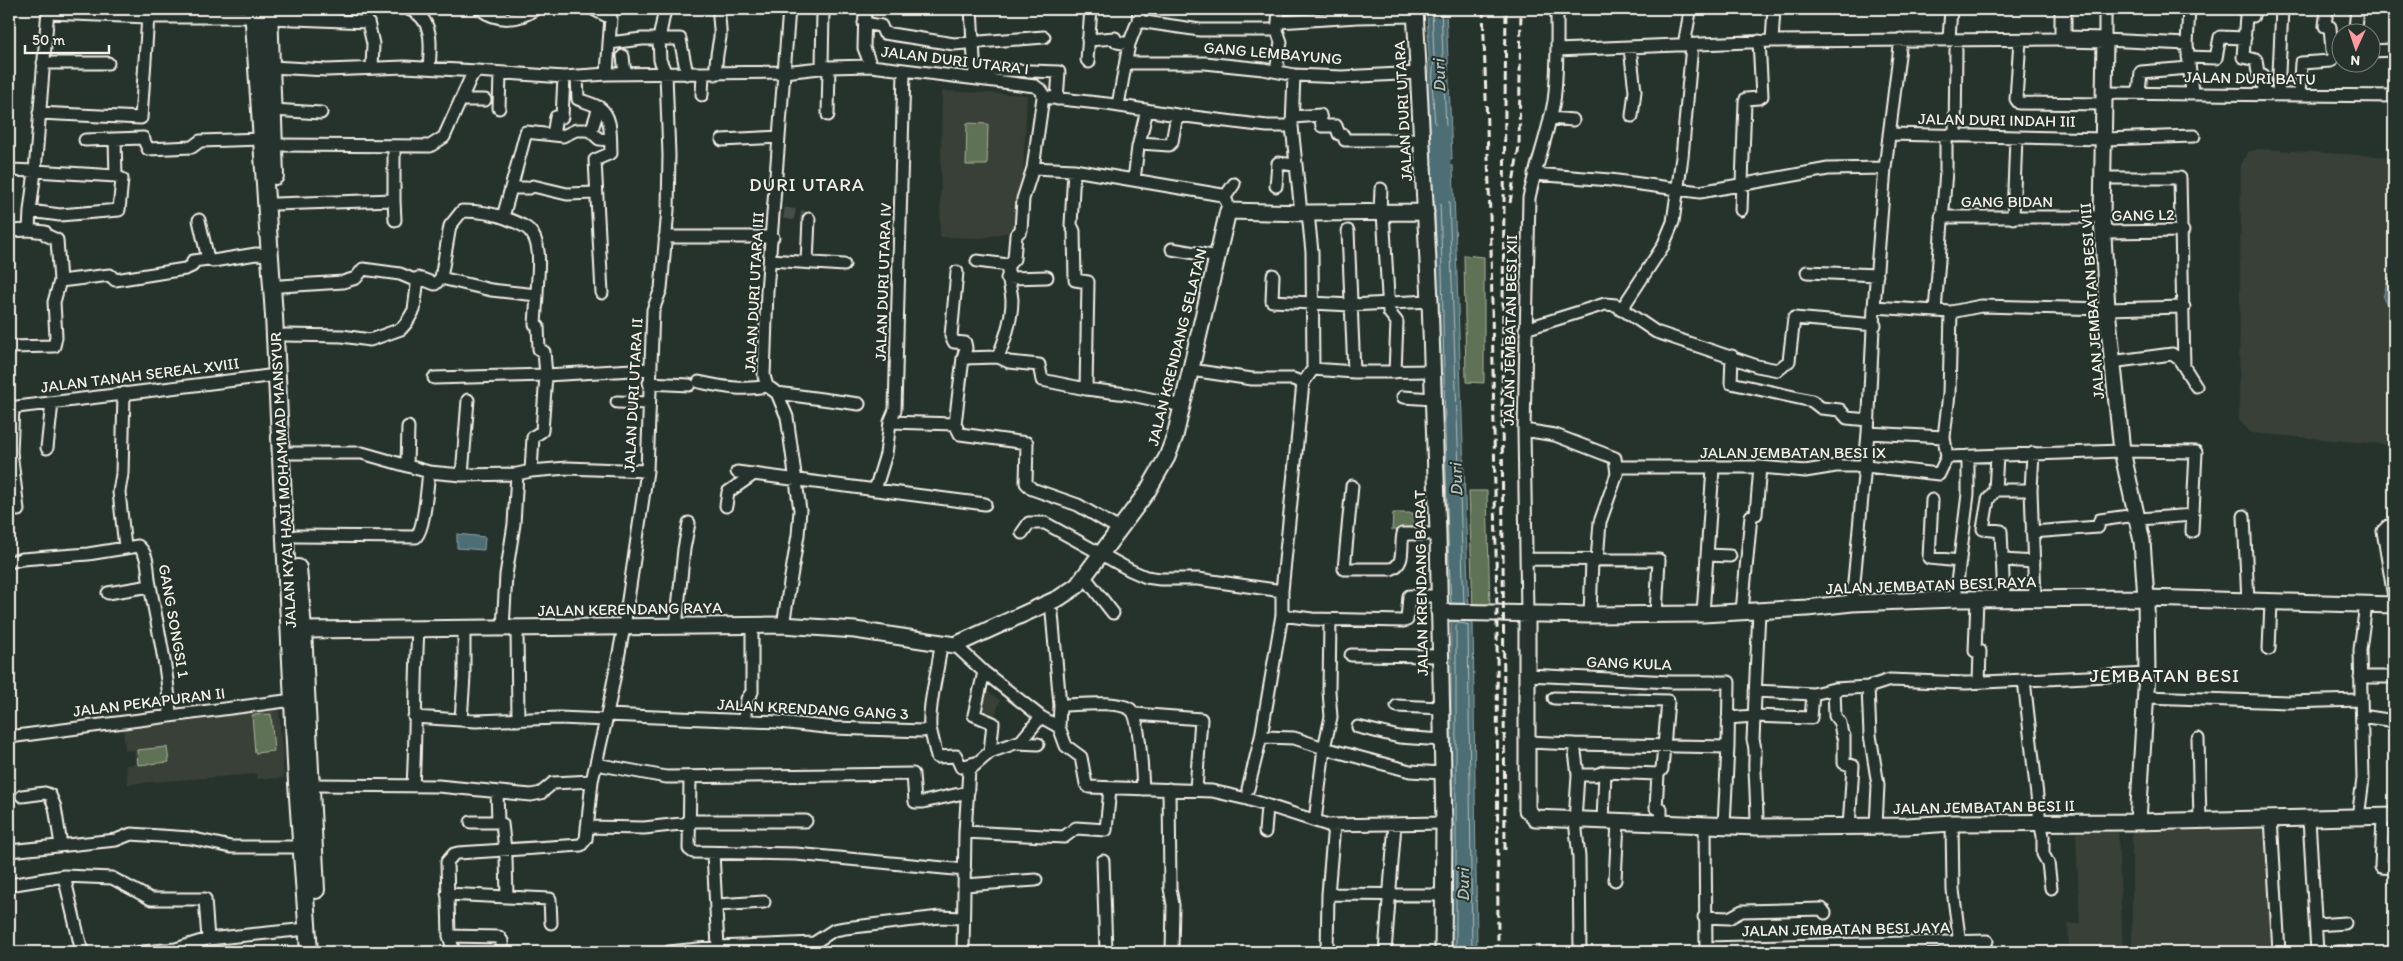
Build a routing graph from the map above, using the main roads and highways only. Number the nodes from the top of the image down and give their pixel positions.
1 (261, 13) edge
2 (266, 143) junction
3 (281, 374) junction
4 (292, 528) junction
5 (304, 768) junction
6 (309, 952) edge
7 (319, 952) edge

1 - 2 main road, JALAN KYAI HAJI MOHAMMAD MANSYUR
1 - 2 main road, JALAN KYAI HAJI MOHAMMAD MANSYUR
2 - 3 main road, JALAN KYAI HAJI MOHAMMAD MANSYUR
2 - 3 main road, JALAN KYAI HAJI MOHAMMAD MANSYUR
3 - 4 main road, JALAN KYAI HAJI MOHAMMAD MANSYUR
3 - 4 main road, JALAN KYAI HAJI MOHAMMAD MANSYUR
4 - 5 main road, JALAN KYAI HAJI MOHAMMAD MANSYUR
5 - 6 main road, JALAN KYAI HAJI MOHAMMAD MANSYUR
5 - 7 main road, JALAN KYAI HAJI MOHAMMAD MANSYUR

